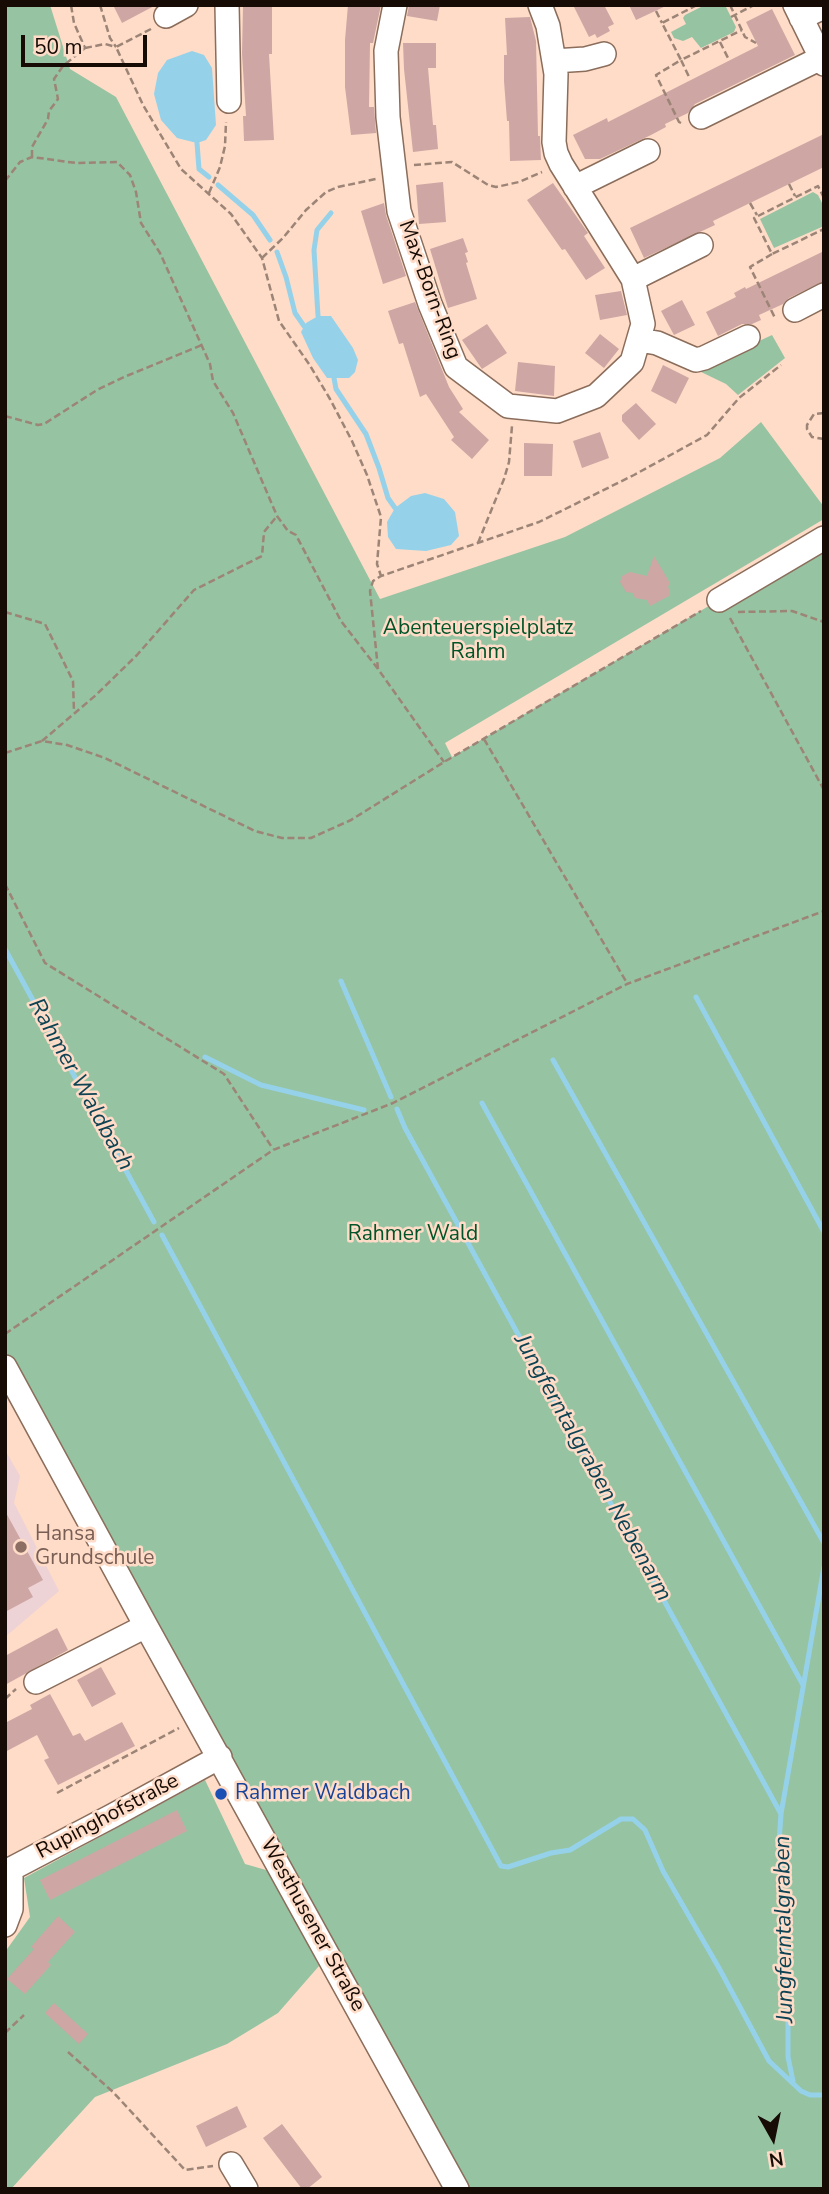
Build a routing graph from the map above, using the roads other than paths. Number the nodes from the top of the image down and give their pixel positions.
1 (227, 5) edge
2 (395, 5) edge
3 (540, 5) edge
4 (824, 7) edge
5 (798, 12) edge
6 (604, 54) dead end
7 (554, 61) junction
8 (822, 61) edge
9 (229, 101) road end
10 (701, 117) dead end
11 (648, 151) dead end
12 (575, 187) junction
13 (701, 245) dead end
14 (633, 279) junction
15 (824, 295) edge
16 (785, 314) road end
17 (748, 337) dead end
18 (639, 340) junction
19 (824, 538) edge
20 (719, 600) road end
21 (5, 1367) edge
22 (146, 1626) junction
23 (36, 1682) dead end
24 (219, 1757) junction
25 (8, 1869) edge
26 (7, 1913) edge
27 (230, 2164) road end
28 (246, 2189) edge
29 (457, 2189) edge

1 - 9 street
2 - 18 street, Max-Born-Ring
3 - 7 street, Max-Born-Ring
4 - 5 street
5 - 8 street
6 - 7 street
7 - 12 street, Max-Born-Ring
8 - 10 street
11 - 12 street
12 - 14 street, Max-Born-Ring
13 - 14 street
14 - 18 street, Max-Born-Ring
15 - 16 street
17 - 18 street
19 - 20 street
21 - 22 street, Westhusener Straße
22 - 23 street
22 - 24 street, Westhusener Straße
24 - 25 street, Rupinghofstraße
24 - 29 street, Westhusener Straße
25 - 26 street, Rupinghofstraße
27 - 28 street

